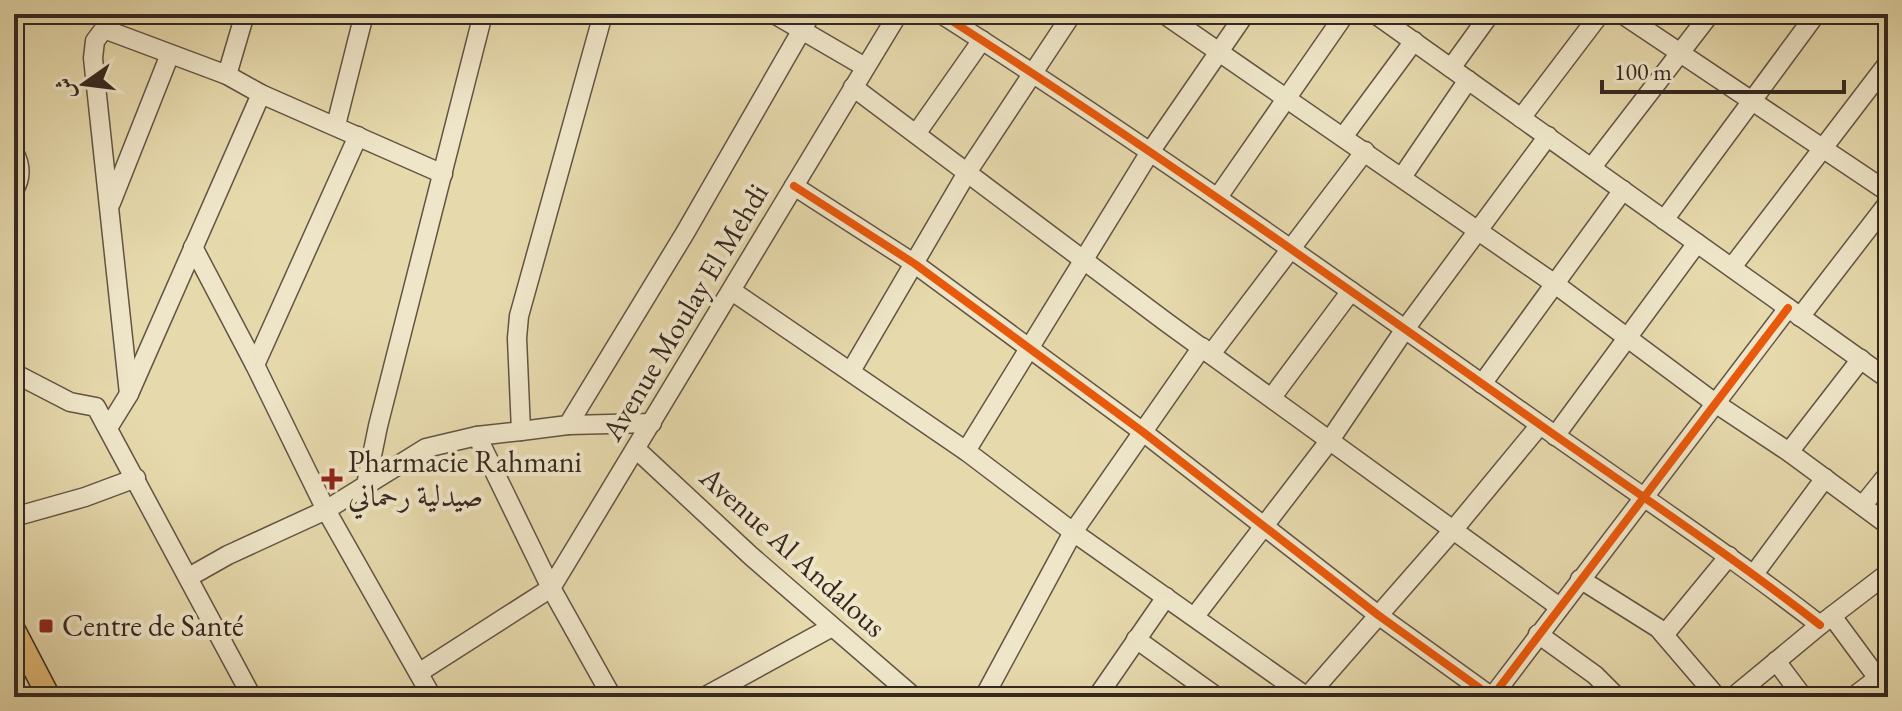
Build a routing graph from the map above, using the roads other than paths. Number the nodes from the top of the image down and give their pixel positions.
1 (245, 14) edge
2 (364, 14) edge
3 (483, 14) edge
4 (603, 14) edge
5 (774, 14) edge
6 (898, 14) edge
7 (941, 14) edge
8 (1072, 14) edge
9 (1164, 14) edge
10 (1245, 14) edge
11 (1345, 14) edge
12 (1375, 14) edge
13 (1490, 14) edge
14 (1600, 14) edge
15 (1622, 14) edge
16 (1710, 14) edge
17 (1816, 14) edge
18 (806, 22) edge
19 (982, 40) junction
20 (1414, 41) junction
21 (1219, 52) junction
22 (1678, 53) junction
23 (170, 54) junction
24 (1888, 63) edge
25 (865, 67) junction
26 (1451, 68) junction
27 (1034, 72) junction
28 (227, 75) junction
29 (1468, 80) junction
30 (853, 87) junction
31 (261, 94) junction
32 (1287, 97) junction
33 (1752, 99) junction
34 (1521, 118) junction
35 (336, 125) junction
36 (916, 134) junction
37 (358, 136) junction
38 (1548, 136) junction
39 (1343, 137) junction
40 (1822, 147) junction
41 (1365, 151) junction
42 (14, 152) edge
43 (1150, 152) junction
44 (1592, 167) junction
45 (968, 171) junction
46 (443, 174) junction
47 (1402, 177) junction
48 (794, 186) junction
49 (14, 190) edge
50 (1623, 190) junction
51 (1888, 192) edge
52 (1218, 197) junction
53 (1888, 203) edge
54 (110, 206) junction
55 (1664, 220) junction
56 (1477, 230) junction
57 (1697, 243) junction
58 (193, 247) junction
59 (1291, 248) junction
60 (1084, 261) junction
61 (915, 264) junction
62 (1732, 267) junction
63 (1555, 284) junction
64 (732, 291) junction
65 (1351, 291) junction
66 (1794, 313) junction
67 (1405, 329) junction
68 (1629, 338) junction
69 (1027, 348) junction
70 (1206, 350) junction
71 (1861, 359) junction
72 (255, 365) junction
73 (851, 371) junction
74 (14, 373) edge
75 (1888, 379) edge
76 (1482, 384) junction
77 (129, 394) junction
78 (1272, 397) junction
79 (1715, 403) junction
80 (652, 423) junction
81 (568, 425) junction
82 (108, 428) junction
83 (1547, 430) junction
84 (521, 431) junction
85 (1143, 432) junction
86 (477, 436) junction
87 (1330, 440) junction
88 (636, 449) junction
89 (966, 451) junction
90 (1789, 452) junction
91 (1888, 474) edge
92 (136, 478) junction
93 (1825, 478) junction
94 (366, 485) junction
95 (1645, 496) junction
96 (1863, 505) junction
97 (326, 510) junction
98 (14, 517) edge
99 (1888, 525) edge
100 (1265, 528) junction
101 (1454, 529) junction
102 (1073, 532) junction
103 (1729, 556) junction
104 (1754, 574) junction
105 (189, 577) junction
106 (1887, 577) edge
107 (1580, 579) junction
108 (551, 588) junction
109 (1166, 597) junction
110 (1558, 606) junction
111 (1378, 615) junction
112 (1195, 616) junction
113 (1826, 620) junction
114 (832, 627) junction
115 (14, 630) edge
116 (1538, 634) junction
117 (1664, 635) junction
118 (1136, 639) junction
119 (1776, 661) junction
120 (420, 672) junction
121 (1885, 680) edge
122 (49, 697) edge
123 (252, 697) edge
124 (432, 697) edge
125 (612, 697) edge
126 (704, 697) edge
127 (914, 697) edge
128 (984, 697) edge
129 (1097, 697) edge
130 (1217, 697) edge
131 (1307, 697) edge
132 (1617, 697) edge
133 (1717, 697) edge
134 (1733, 697) edge
135 (1803, 697) edge
136 (1853, 697) edge

1 - 28 street
2 - 35 street
3 - 46 street
4 - 84 street
5 - 18 street
6 - 25 street, Avenue Moulay El Mehdi
7 - 19 street
8 - 27 street
9 - 21 street
10 - 21 street
11 - 32 street
12 - 20 street
13 - 26 street
14 - 34 street
15 - 22 street
16 - 22 street
17 - 33 street
18 - 25 street
18 - 81 street
19 - 27 street
19 - 36 street
20 - 26 street
20 - 39 street
21 - 32 street
21 - 43 street
22 - 33 street
22 - 44 street
23 - 28 street
23 - 54 street
23 - 54 street
24 - 40 street
25 - 30 street, Avenue Moulay El Mehdi
26 - 29 street
27 - 43 street
27 - 45 street
28 - 31 street
29 - 34 street
29 - 47 street
30 - 36 street
30 - 48 street, Avenue Moulay El Mehdi
31 - 35 street
31 - 58 street
32 - 39 street
32 - 52 street
33 - 40 street
33 - 55 street
34 - 38 street
35 - 37 street
36 - 45 street
37 - 46 street
37 - 72 street
38 - 44 street
38 - 56 street
39 - 41 street
40 - 51 street
40 - 62 street
41 - 47 street
41 - 59 street
42 - 49 street
43 - 52 street
43 - 60 street
44 - 50 street
45 - 60 street
45 - 61 street
46 - 94 street
47 - 56 street
48 - 61 street
48 - 64 street, Avenue Moulay El Mehdi
50 - 55 street
50 - 63 street
52 - 59 street
53 - 66 street
54 - 77 street
55 - 57 street
56 - 63 street
56 - 67 street
57 - 62 street
57 - 68 street
58 - 72 street
58 - 77 street
59 - 65 street
59 - 70 street
60 - 69 street
60 - 70 street
61 - 69 street
61 - 73 street
62 - 66 street
63 - 68 street
63 - 76 street
64 - 73 street
64 - 80 street, Avenue Moulay El Mehdi
65 - 67 street
65 - 78 street
66 - 71 street
66 - 79 street
67 - 76 street
67 - 87 street
68 - 79 street
68 - 83 street
69 - 85 street
69 - 89 street
70 - 78 street
70 - 85 street
71 - 75 street
71 - 90 street
72 - 97 street
73 - 89 street
74 - 82 street
76 - 83 street
77 - 82 street
78 - 87 street
79 - 90 street
79 - 95 street
80 - 81 street
80 - 88 street, Avenue Moulay El Mehdi
81 - 84 street
82 - 92 street
83 - 95 street
83 - 101 street
84 - 86 street
85 - 100 street
85 - 102 street
86 - 94 street
86 - 108 street
87 - 100 street
87 - 101 street
88 - 108 street, Avenue Moulay El Mehdi
88 - 114 street, Avenue Al Andalous
89 - 102 street
90 - 93 street
91 - 96 street
92 - 98 street
92 - 105 street
93 - 96 street
93 - 104 street
94 - 97 street
95 - 103 street
95 - 107 street
96 - 99 street
97 - 105 street
97 - 120 street
100 - 111 street
100 - 112 street
101 - 110 street
101 - 111 street
102 - 109 street
102 - 128 street
103 - 104 street
103 - 117 street
104 - 113 street
105 - 123 street
106 - 113 street
107 - 110 street
107 - 117 street
108 - 120 street, Avenue Moulay El Mehdi
108 - 125 street
109 - 112 street
109 - 118 street
110 - 116 street
111 - 116 street
111 - 131 street
112 - 131 street
113 - 119 street
113 - 121 street
114 - 126 street
114 - 127 street, Avenue Al Andalous
115 - 122 main road
116 - 132 street
117 - 133 street
118 - 129 street
118 - 130 street
119 - 134 street
119 - 135 street
120 - 124 street
121 - 136 street

